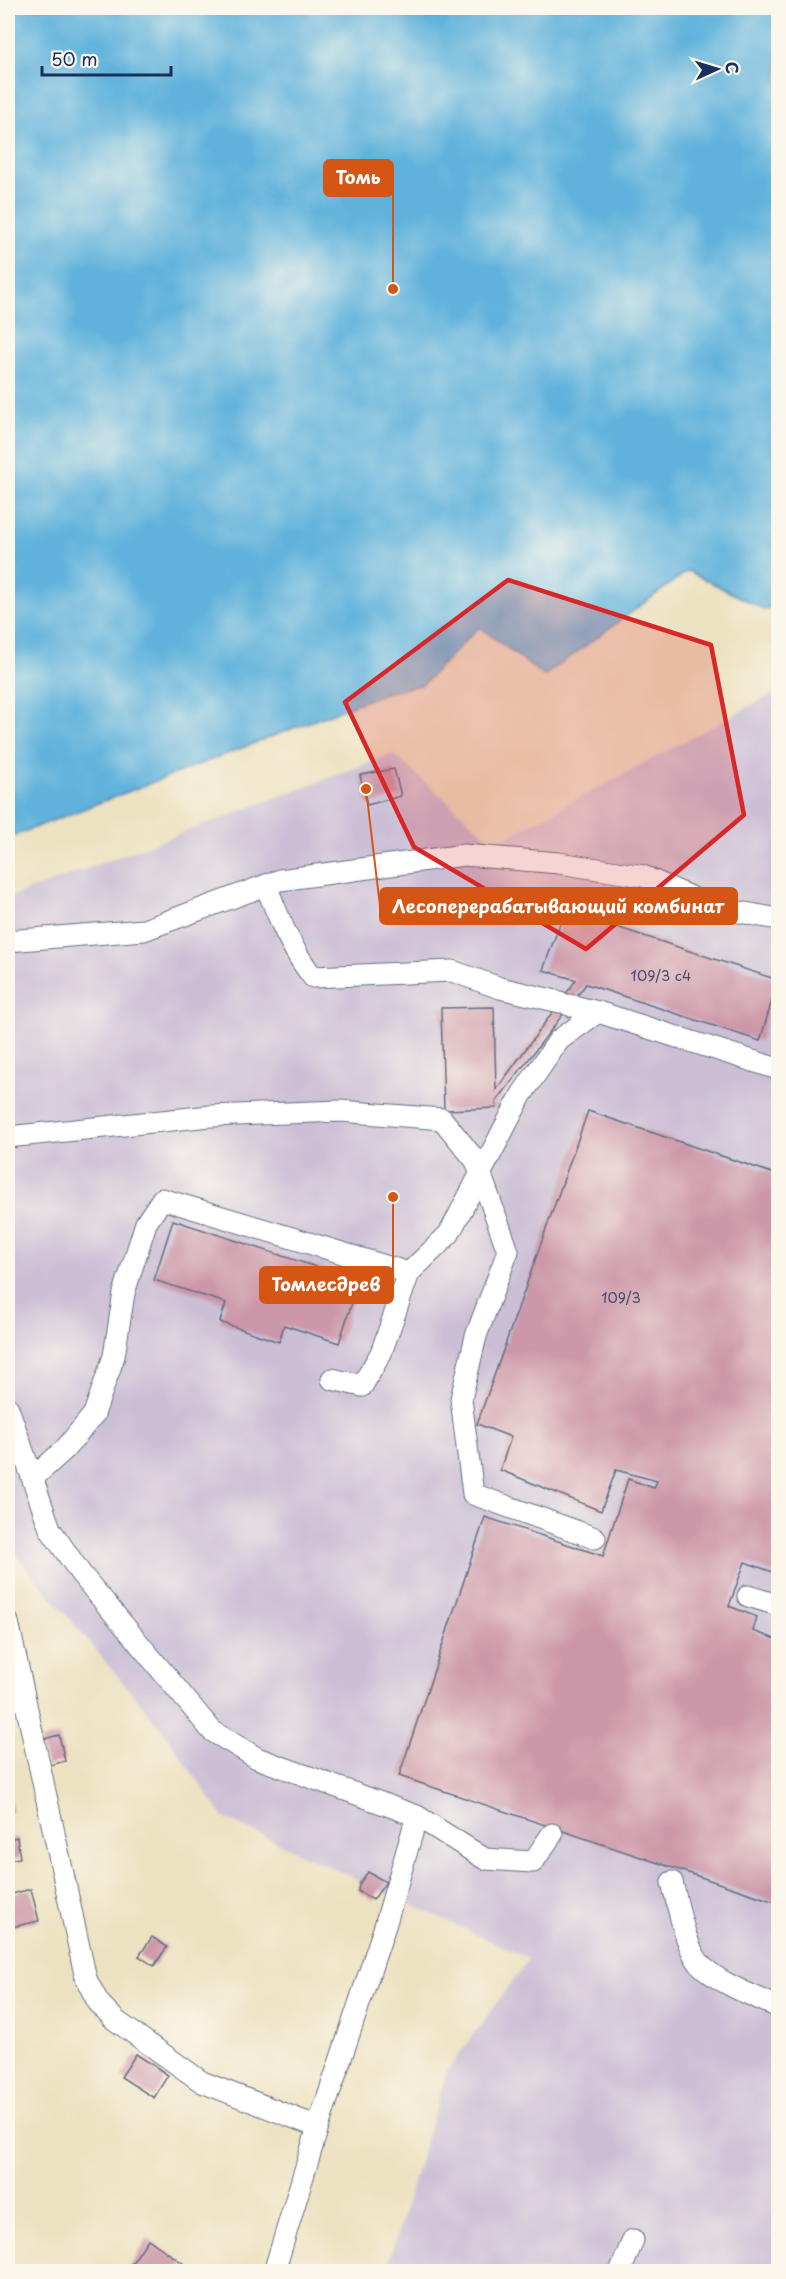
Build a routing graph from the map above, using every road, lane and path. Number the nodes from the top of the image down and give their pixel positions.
1 (266, 885) junction
2 (778, 919) edge
3 (8, 941) edge
4 (598, 1012) junction
5 (778, 1070) edge
6 (8, 1137) edge
7 (480, 1174) junction
8 (409, 1273) junction
9 (332, 1379) dead end
10 (8, 1408) edge
11 (33, 1478) junction
12 (595, 1538) dead end
13 (748, 1596) dead end
14 (778, 1605) edge
15 (8, 1622) edge
16 (417, 1816) junction
17 (552, 1834) dead end
18 (672, 1882) dead end
19 (778, 2007) edge
20 (318, 2127) junction
21 (633, 2240) dead end
22 (274, 2271) edge
23 (620, 2271) edge

1 - 2 street
1 - 3 street
1 - 4 street
4 - 5 street
4 - 7 street
6 - 7 street
7 - 8 street
7 - 12 street
8 - 9 street
8 - 11 street
10 - 11 street
11 - 16 street
13 - 14 street
15 - 20 street
16 - 17 street
16 - 20 street
18 - 19 street
20 - 22 street
21 - 23 street

